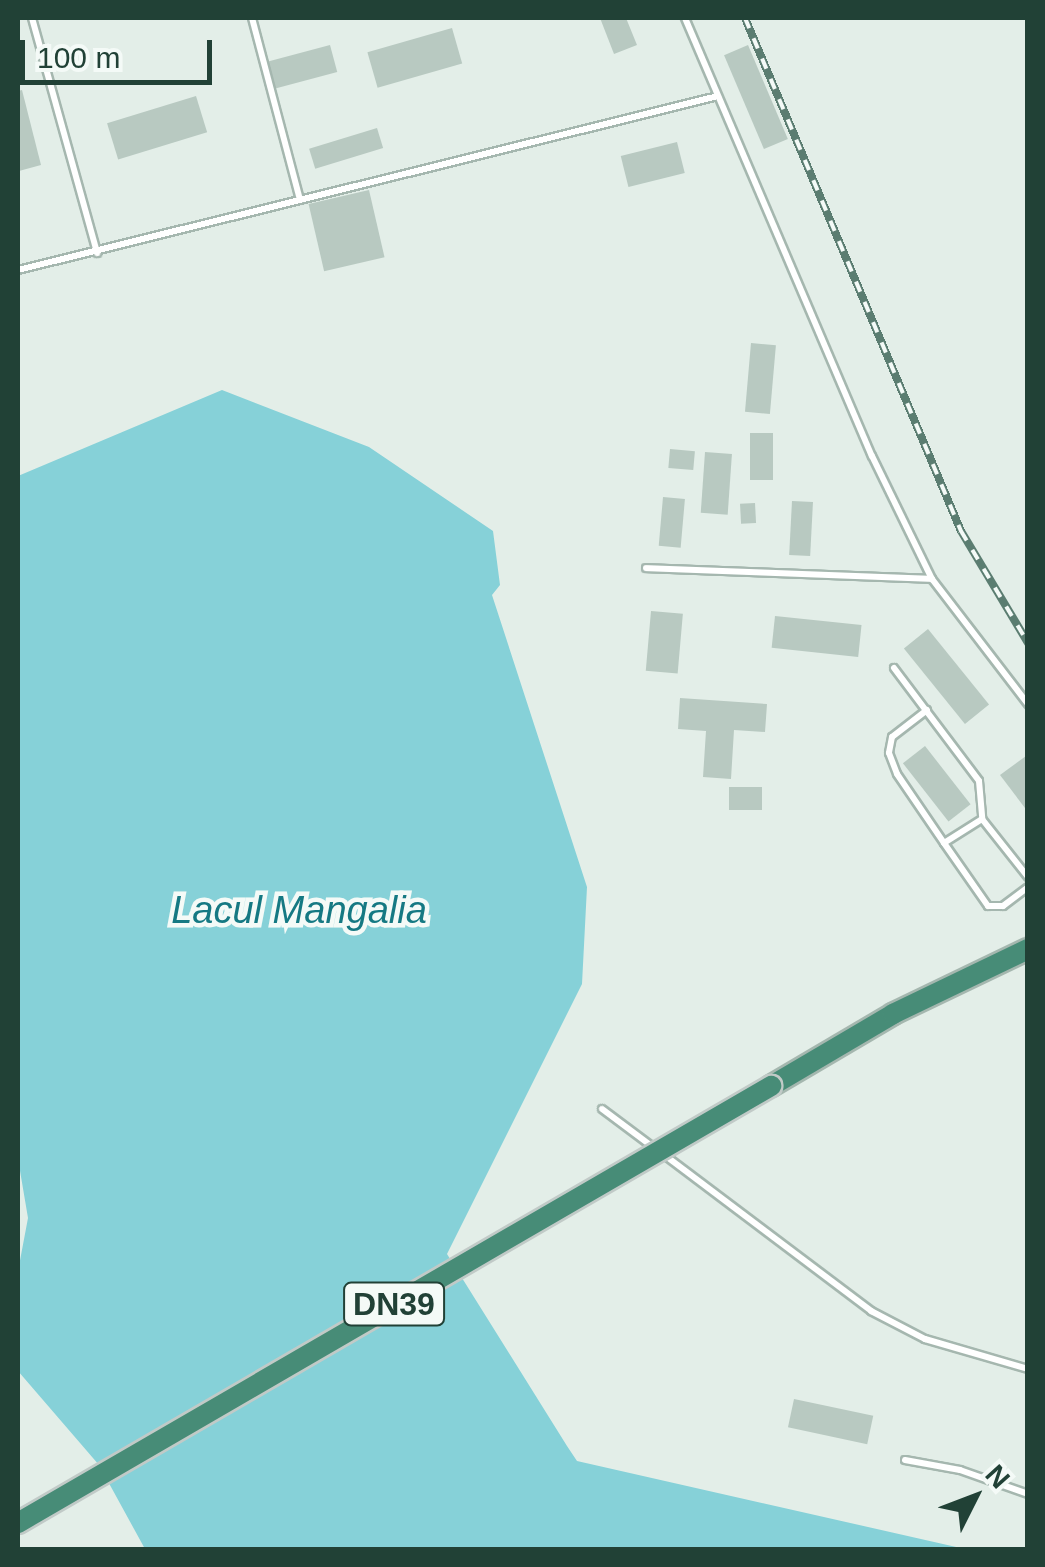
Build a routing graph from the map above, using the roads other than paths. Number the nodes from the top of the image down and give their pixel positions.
1 (32, 18) edge
2 (252, 18) edge
3 (685, 18) edge
4 (718, 96) junction
5 (300, 200) junction
6 (96, 254) junction
7 (18, 270) edge
8 (646, 568) dead end
9 (932, 578) junction
10 (894, 668) dead end
11 (1028, 704) edge
12 (926, 710) junction
13 (982, 819) junction
14 (944, 843) junction
15 (1028, 877) edge
16 (1028, 886) edge
17 (1028, 949) edge
18 (602, 1109) dead end
19 (1028, 1369) edge
20 (905, 1460) dead end
21 (1028, 1494) edge
22 (18, 1522) edge

1 - 6 lane
2 - 5 lane
3 - 4 lane
4 - 5 lane
4 - 9 lane
5 - 6 lane
6 - 7 lane
8 - 9 lane
9 - 11 lane
10 - 12 lane
12 - 13 lane
12 - 14 lane
13 - 14 lane
13 - 15 lane
14 - 16 lane
17 - 22 highway, DN39, bridge
18 - 19 lane
20 - 21 lane

